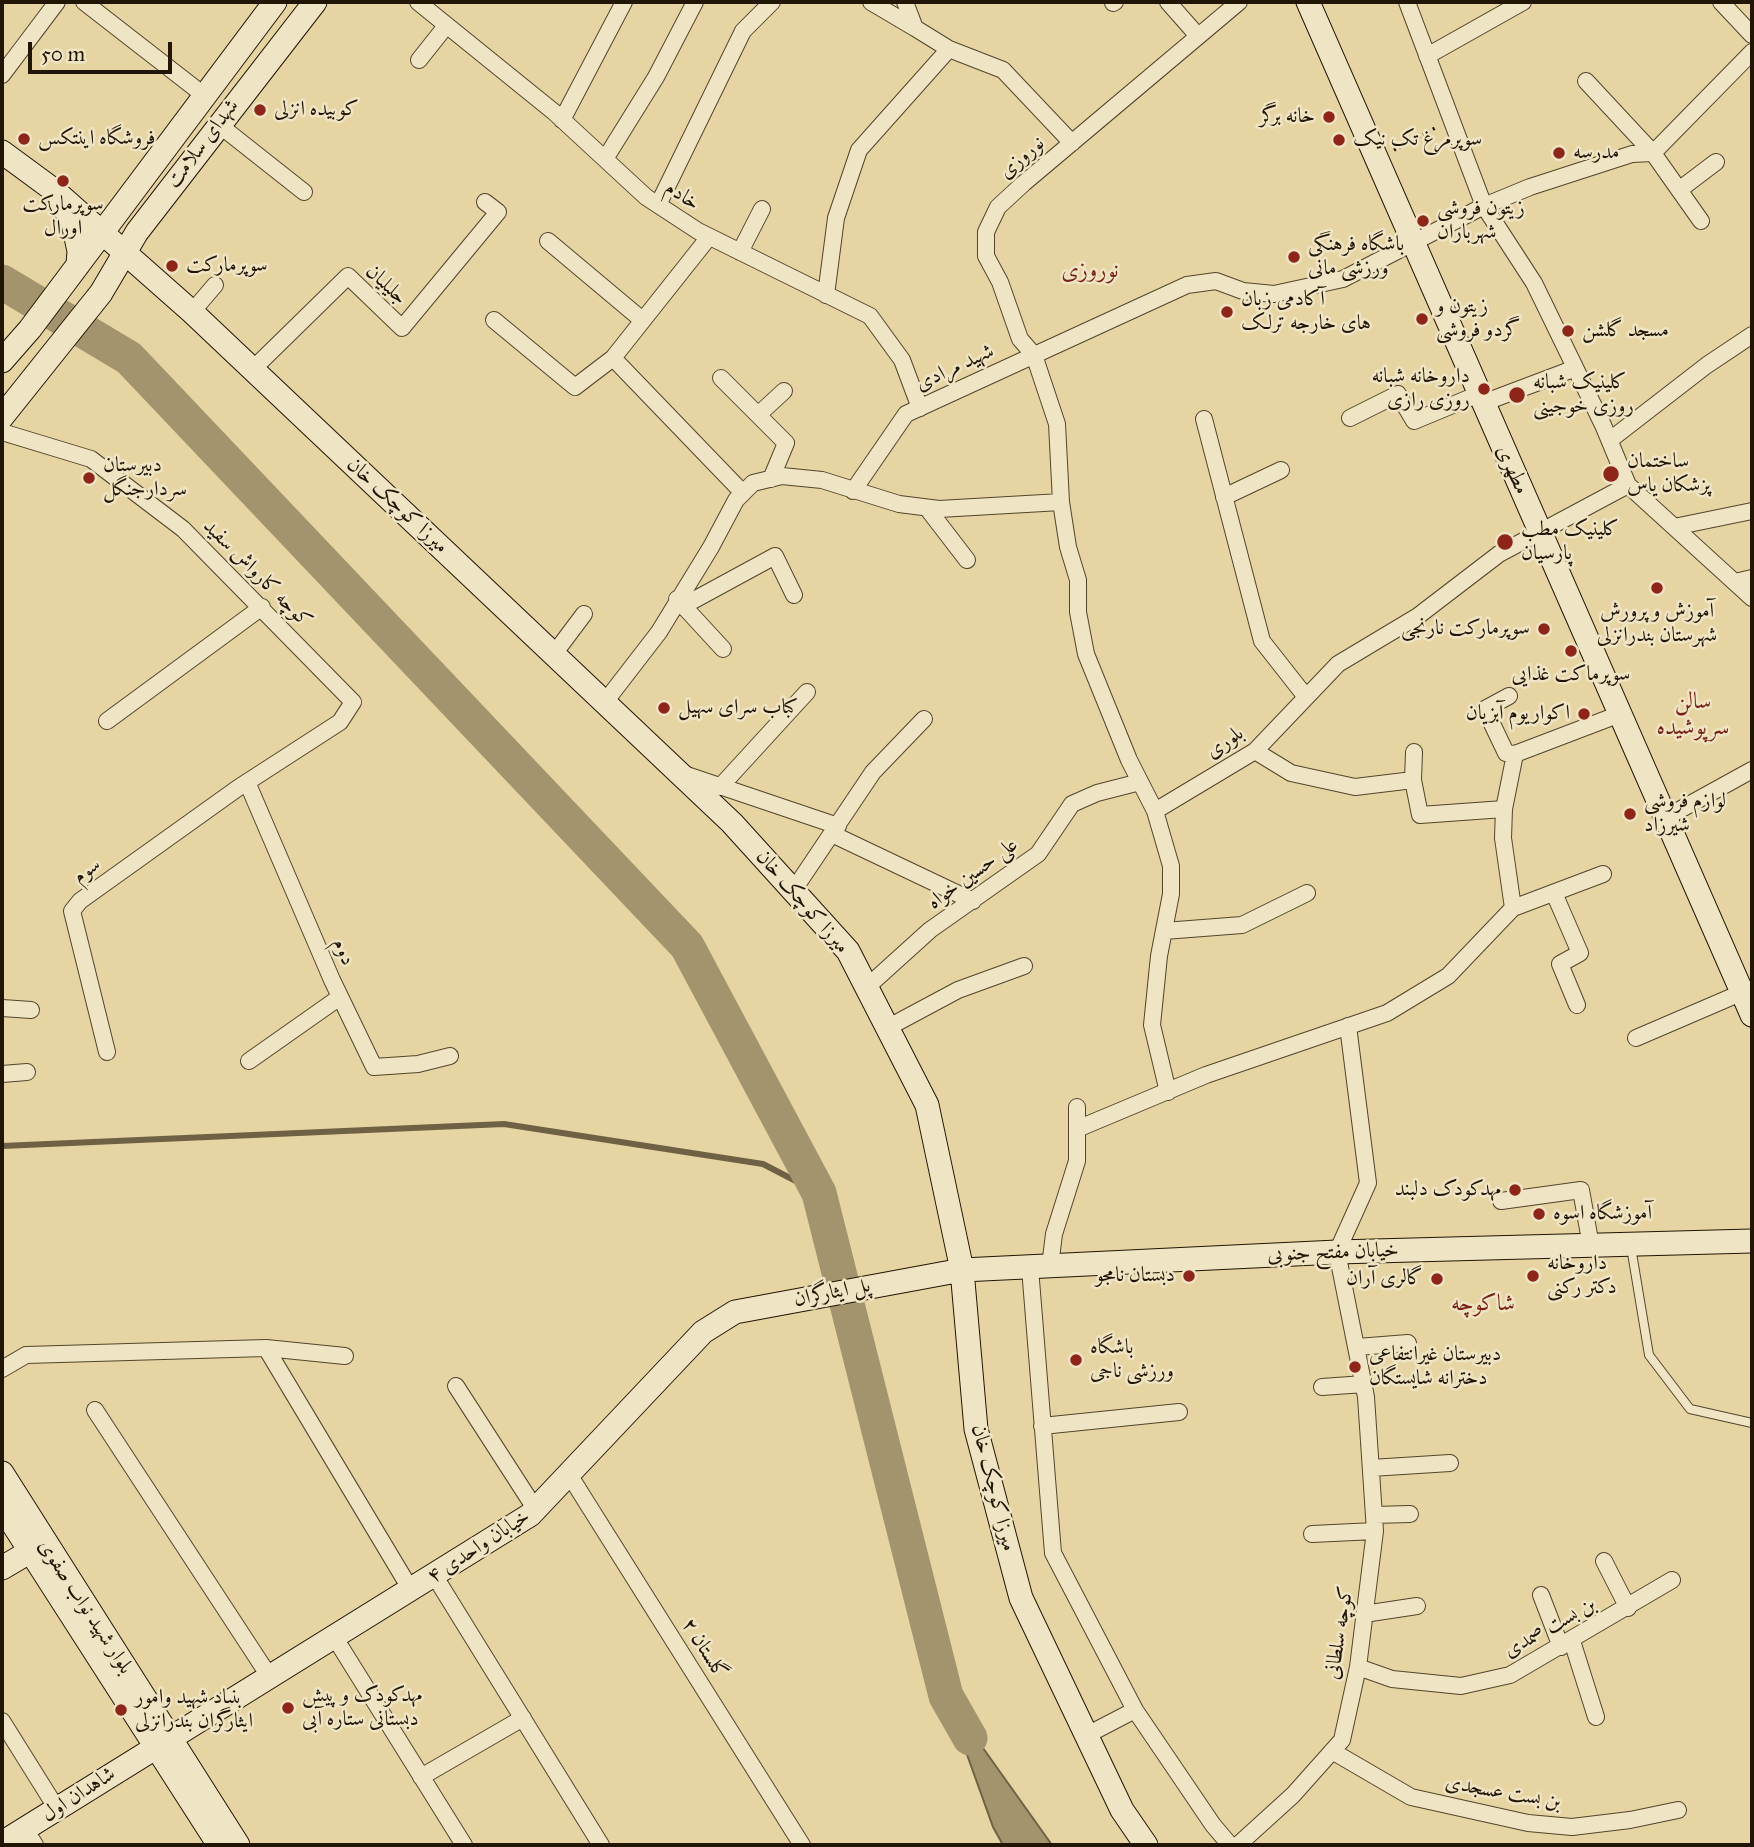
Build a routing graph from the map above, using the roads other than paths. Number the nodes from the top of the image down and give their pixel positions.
1 (57, 2) edge
2 (83, 2) edge
3 (315, 2) edge
4 (418, 2) edge
5 (624, 2) edge
6 (695, 2) edge
7 (772, 2) edge
8 (872, 2) edge
9 (905, 2) edge
10 (1168, 2) edge
11 (1239, 2) edge
12 (1308, 2) edge
13 (1407, 2) edge
14 (1523, 2) edge
15 (1721, 2) edge
16 (270, 4) edge
17 (1501, 7) edge
18 (446, 26) junction
19 (915, 28) junction
20 (1752, 35) edge
21 (1198, 36) junction
22 (949, 49) junction
23 (1427, 55) junction
24 (419, 60) dead end
25 (1749, 61) edge
26 (2, 75) edge
27 (1586, 80) dead end
28 (205, 96) junction
29 (562, 120) junction
30 (218, 124) junction
31 (1072, 142) junction
32 (2, 152) edge
33 (1653, 153) junction
34 (605, 159) junction
35 (1716, 162) dead end
36 (1679, 190) junction
37 (55, 191) junction
38 (304, 192) dead end
39 (485, 202) dead end
40 (658, 205) junction
41 (1484, 206) junction
42 (762, 209) dead end
43 (1701, 221) dead end
44 (137, 232) junction
45 (103, 233) junction
46 (709, 237) junction
47 (548, 241) dead end
48 (1413, 242) junction
49 (740, 252) junction
50 (127, 253) junction
51 (74, 270) junction
52 (157, 278) junction
53 (215, 285) dead end
54 (826, 295) junction
55 (192, 312) junction
56 (641, 319) junction
57 (494, 320) dead end
58 (1752, 335) edge
59 (1034, 355) junction
60 (612, 358) junction
61 (2, 361) edge
62 (253, 369) junction
63 (1573, 369) junction
64 (721, 378) dead end
65 (784, 391) dead end
66 (1481, 399) junction
67 (920, 408) junction
68 (758, 415) junction
69 (2, 417) edge
70 (1350, 418) dead end
71 (1204, 419) dead end
72 (2, 432) edge
73 (1610, 440) junction
74 (1280, 471) dead end
75 (771, 479) junction
76 (1628, 485) junction
77 (853, 491) junction
78 (743, 493) junction
79 (1224, 497) junction
80 (1061, 502) junction
81 (927, 508) junction
82 (1752, 511) edge
83 (1674, 527) junction
84 (1539, 530) junction
85 (967, 560) dead end
86 (1752, 578) edge
87 (1735, 582) junction
88 (794, 595) dead end
89 (1752, 598) edge
90 (680, 602) junction
91 (262, 607) junction
92 (584, 614) dead end
93 (723, 649) dead end
94 (554, 654) junction
95 (807, 692) dead end
96 (1509, 696) dead end
97 (1306, 697) junction
98 (605, 702) junction
99 (1620, 714) junction
100 (924, 719) dead end
101 (107, 721) dead end
102 (1255, 751) junction
103 (1414, 752) dead end
104 (1516, 754) junction
105 (1752, 770) edge
106 (679, 773) junction
107 (1413, 780) junction
108 (247, 782) junction
109 (1140, 782) junction
110 (720, 786) junction
111 (1504, 809) junction
112 (1155, 811) junction
113 (1665, 818) junction
114 (835, 830) junction
115 (1603, 874) dead end
116 (793, 891) junction
117 (1307, 893) dead end
118 (1554, 893) junction
119 (973, 901) junction
120 (1513, 908) junction
121 (1164, 931) junction
122 (1024, 966) dead end
123 (866, 988) junction
124 (1747, 990) edge
125 (340, 997) junction
126 (1577, 1005) dead end
127 (2, 1008) edge
128 (31, 1010) dead end
129 (1752, 1015) edge
130 (1348, 1026) junction
131 (887, 1028) junction
132 (1636, 1038) dead end
133 (107, 1052) dead end
134 (450, 1056) dead end
135 (249, 1061) dead end
136 (27, 1072) dead end
137 (2, 1074) edge
138 (1167, 1092) junction
139 (1077, 1107) dead end
140 (1077, 1129) junction
141 (1502, 1201) dead end
142 (1752, 1241) edge
143 (1630, 1245) junction
144 (1591, 1246) junction
145 (1337, 1252) junction
146 (1040, 1267) junction
147 (962, 1270) junction
148 (915, 1277) joint
149 (748, 1308) joint
150 (1408, 1343) dead end
151 (1357, 1347) junction
152 (266, 1348) junction
153 (345, 1356) dead end
154 (2, 1368) edge
155 (1364, 1384) junction
156 (456, 1386) dead end
157 (1322, 1387) dead end
158 (95, 1410) dead end
159 (1179, 1412) dead end
160 (1752, 1423) edge
161 (1042, 1426) junction
162 (1450, 1463) dead end
163 (1371, 1468) junction
164 (2, 1473) edge
165 (570, 1476) junction
166 (2, 1507) edge
167 (536, 1510) junction
168 (1410, 1514) dead end
169 (1375, 1523) junction
170 (1312, 1534) dead end
171 (29, 1552) junction
172 (1604, 1561) dead end
173 (2, 1568) edge
174 (434, 1575) junction
175 (1672, 1580) dead end
176 (411, 1590) junction
177 (1541, 1595) dead end
178 (1417, 1606) dead end
179 (1628, 1608) junction
180 (1364, 1614) junction
181 (335, 1639) junction
182 (1567, 1644) junction
183 (1358, 1667) junction
184 (271, 1679) junction
185 (148, 1704) junction
186 (217, 1709) junction
187 (1135, 1710) junction
188 (1596, 1717) dead end
189 (523, 1718) junction
190 (2, 1721) edge
191 (1087, 1735) junction
192 (162, 1742) junction
193 (1332, 1751) junction
194 (421, 1777) junction
195 (57, 1809) junction
196 (1678, 1810) dead end
197 (30, 1837) edge
198 (2, 1843) edge
199 (219, 1845) edge
200 (238, 1845) edge
201 (464, 1845) edge
202 (601, 1845) edge
203 (802, 1845) edge
204 (1146, 1845) edge
205 (1230, 1845) edge
206 (1238, 1845) edge

1 - 26 street
2 - 28 street
3 - 30 main road, شهدای سلامت
4 - 18 street, خادم
5 - 29 street
6 - 34 street
7 - 40 street
8 - 19 street
9 - 19 street
10 - 21 street
11 - 21 street, نوروزی
12 - 48 main road, مطهری
13 - 23 street
14 - 17 street
15 - 20 street
16 - 28 main road, شهدای سلامت
17 - 23 street
18 - 24 street
18 - 29 street, خادم
19 - 22 street
21 - 31 street, نوروزی
22 - 31 street
22 - 54 street
23 - 41 street
25 - 33 street
27 - 33 street
28 - 45 main road, شهدای سلامت
29 - 34 street, خادم
30 - 38 street
30 - 44 main road, شهدای سلامت
31 - 59 street, نوروزی
32 - 37 main road, میرزا کوچک خان
33 - 36 street
33 - 41 street, شهید مرادی
34 - 40 street, خادم
35 - 36 street
36 - 43 street
37 - 45 main road, میرزا کوچک خان
37 - 51 main road
39 - 62 street, جلیلیان
40 - 46 street, خادم
41 - 48 street, شهید مرادی
41 - 63 street
42 - 49 street
44 - 50 main road, شهدای سلامت
44 - 52 main road
45 - 50 main road, میرزا کوچک خان
45 - 51 main road, شهدای سلامت
46 - 49 street, خادم
46 - 56 street
47 - 56 street
48 - 59 street, شهید مرادی
48 - 66 main road, مطهری
49 - 54 street, خادم
50 - 52 main road, میرزا کوچک خان
50 - 69 main road, شهدای سلامت
51 - 61 main road, شهدای سلامت
52 - 55 main road, میرزا کوچک خان
53 - 55 street
54 - 67 street, خادم
55 - 62 main road, میرزا کوچک خان
56 - 60 street
57 - 60 street
58 - 73 street
59 - 67 street, شهید مرادی
59 - 80 street, نوروزی
60 - 78 street
62 - 94 main road, میرزا کوچک خان
63 - 66 street
63 - 73 street
64 - 68 street
65 - 68 street
66 - 70 street
66 - 84 main road, مطهری
67 - 77 street, شهید مرادی
68 - 75 street
71 - 79 street
72 - 91 street, کوچه کارواش سفید
73 - 76 street
74 - 79 street
75 - 77 street
75 - 78 street
76 - 83 street
76 - 84 street, بلوری
77 - 81 street
78 - 90 street
79 - 97 street
80 - 81 street
80 - 109 street, نوروزی
81 - 85 street
82 - 83 street
83 - 87 street
84 - 97 street, بلوری
84 - 99 main road, مطهری
86 - 87 street
87 - 89 street
88 - 90 street
90 - 93 street
90 - 98 street
91 - 101 street
91 - 108 street, کوچه کارواش سفید
92 - 94 street
94 - 98 main road, میرزا کوچک خان
95 - 110 street
96 - 104 street
97 - 102 street, بلوری
98 - 106 main road, میرزا کوچک خان
99 - 104 street
99 - 113 main road, مطهری
100 - 114 street
102 - 107 street
102 - 112 street, بلوری
103 - 107 street
104 - 111 street
105 - 113 street
106 - 110 street
106 - 116 main road, میرزا کوچک خان
107 - 111 street
108 - 125 street, دوم
108 - 133 street, سوم
109 - 112 street, نوروزی
109 - 119 street, علی حسین خواه
110 - 114 street
111 - 120 street
112 - 121 street
113 - 124 main road, مطهری
114 - 116 street
114 - 119 street
115 - 118 street
116 - 123 main road, میرزا کوچک خان
117 - 121 street
118 - 120 street
118 - 126 street
119 - 123 street, علی حسین خواه
120 - 130 street
121 - 138 street
122 - 131 street
123 - 131 main road, میرزا کوچک خان
124 - 129 main road, مطهری
124 - 132 street
125 - 134 street, دوم
125 - 135 street
127 - 128 street
130 - 138 street
130 - 145 street
131 - 147 main road, میرزا کوچک خان
136 - 137 street
138 - 140 street
139 - 140 street
140 - 146 street
141 - 144 street
142 - 143 main road, خیابان مفتح جنوبی
143 - 144 main road, خیابان مفتح جنوبی
143 - 160 lane
144 - 145 main road, خیابان مفتح جنوبی
145 - 146 main road, خیابان مفتح جنوبی
145 - 151 street, کوچه سلطانی
146 - 147 main road, خیابان مفتح جنوبی
146 - 161 street
147 - 148 main road, خیابان مفتح جنوبی
147 - 191 main road, میرزا کوچک خان
148 - 149 main road, پل ایثارگران
149 - 165 main road, خیابان واحدی ۴
150 - 151 street
151 - 155 street, کوچه سلطانی
152 - 153 street
152 - 154 street
152 - 176 street
155 - 157 street
155 - 163 street, کوچه سلطانی
156 - 167 street
158 - 184 street
159 - 161 street
161 - 187 street
162 - 163 street
163 - 169 street, کوچه سلطانی
164 - 185 main road, بلوار شهید نواب صفوی
165 - 167 main road, خیابان واحدی ۴
165 - 203 street, گلستان ۲
166 - 171 main road, بلوار شهید نواب صفوی
167 - 174 main road, خیابان واحدی ۴
168 - 169 street
169 - 170 street
169 - 180 street, کوچه سلطانی
171 - 173 main road
171 - 192 main road, بلوار شهید نواب صفوی
172 - 179 street
174 - 176 main road, خیابان واحدی ۴
174 - 189 street
175 - 179 street, بن بست صمدی
176 - 181 main road, خیابان واحدی ۴
177 - 182 street
178 - 180 street
179 - 182 street, بن بست صمدی
180 - 183 street, کوچه سلطانی
181 - 184 main road, خیابان واحدی ۴
181 - 194 street
182 - 183 street, بن بست صمدی
182 - 188 street
183 - 193 street, کوچه سلطانی
184 - 186 main road, خیابان واحدی ۴
185 - 186 main road
185 - 192 main road, بلوار شهید نواب صفوی
186 - 192 main road, خیابان واحدی ۴
187 - 191 street
187 - 205 street
189 - 194 street
189 - 202 street
190 - 195 street
191 - 204 main road, میرزا کوچک خان
192 - 195 main road, شاهدان اول
192 - 199 main road, بلوار شهید نواب صفوی
192 - 200 main road, بلوار شهید نواب صفوی
193 - 196 street, بن بست عسجدی
193 - 206 street, کوچه سلطانی
194 - 201 street
195 - 197 main road, شاهدان اول
197 - 198 main road, شاهدان اول

